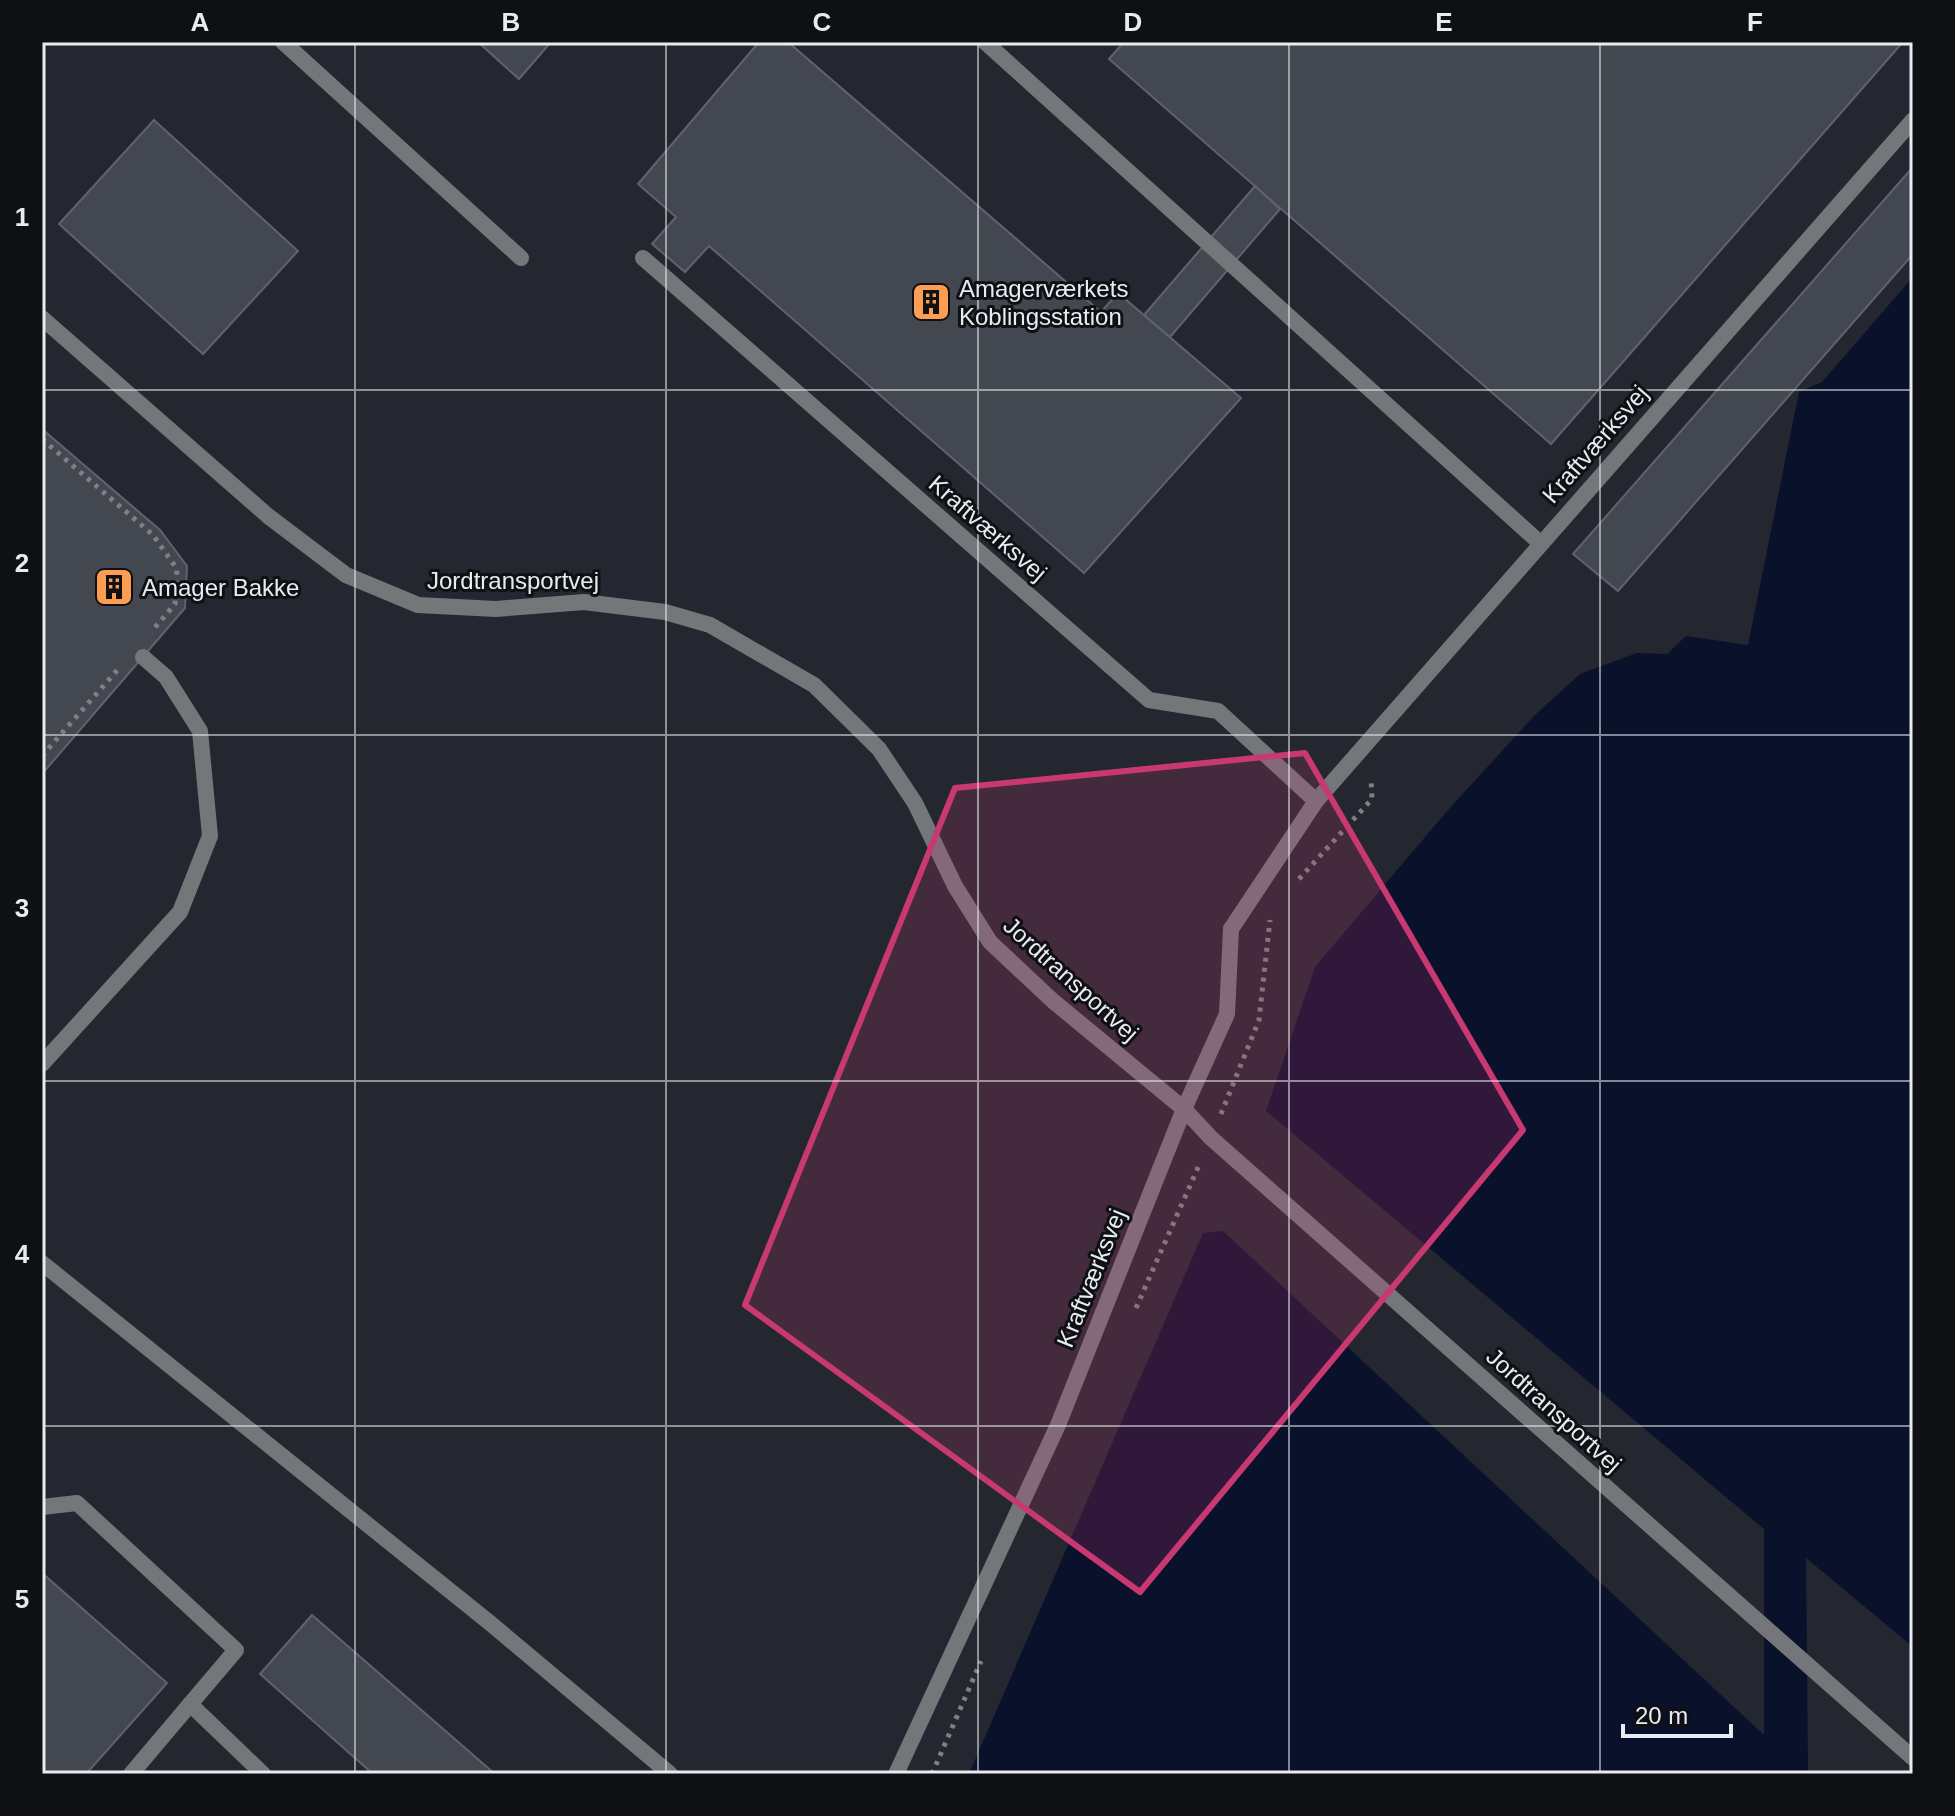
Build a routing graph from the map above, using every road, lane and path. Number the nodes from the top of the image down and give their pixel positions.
1 (283, 42) edge
2 (985, 42) edge
3 (1913, 120) edge
4 (521, 258) dead end
5 (643, 258) dead end
6 (42, 318) edge
7 (42, 439) edge
8 (1540, 543) junction
9 (144, 639) dead end
10 (143, 657) dead end
11 (124, 663) dead end
12 (42, 756) edge
13 (1316, 801) junction
14 (42, 1064) edge
15 (1184, 1109) junction
16 (42, 1263) edge
17 (42, 1507) edge
18 (190, 1704) junction
19 (1913, 1758) edge
20 (131, 1774) edge
21 (263, 1774) edge
22 (670, 1774) edge
23 (896, 1774) edge

1 - 4 street
2 - 8 street
3 - 8 street, Kraftværksvej
5 - 13 street, Kraftværksvej
6 - 15 street, Jordtransportvej
7 - 9 path
8 - 13 street, Kraftværksvej
10 - 14 street
11 - 12 path
13 - 15 street, Kraftværksvej
15 - 19 street, Jordtransportvej
15 - 23 street, Kraftværksvej
16 - 22 street
17 - 18 street
18 - 20 street
18 - 21 street

